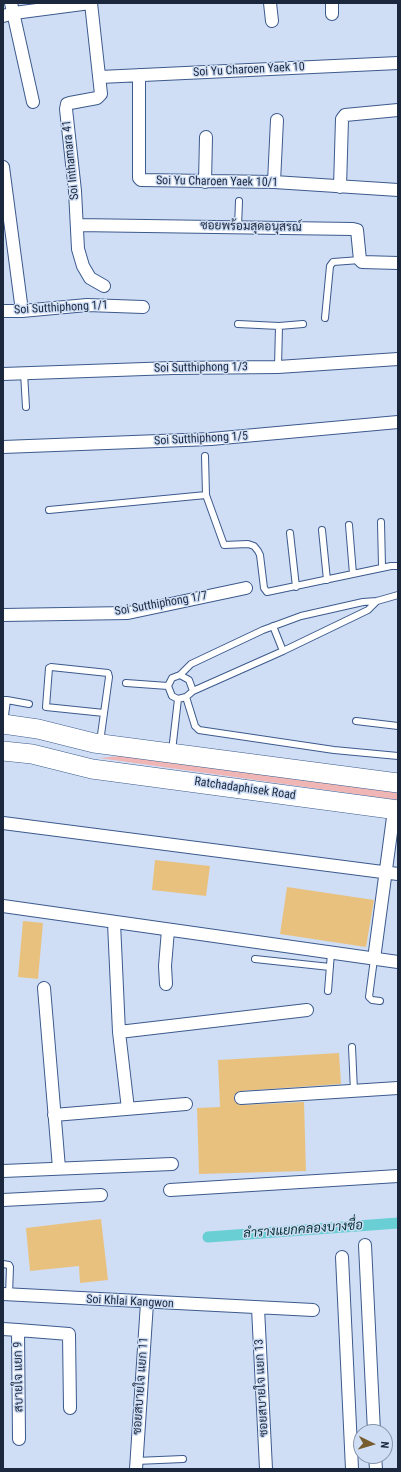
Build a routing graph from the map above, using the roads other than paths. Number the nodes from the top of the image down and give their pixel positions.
1 (90, 3) edge
2 (270, 3) edge
3 (9, 11) edge
4 (272, 21) dead end
5 (398, 63) edge
6 (139, 75) junction
7 (100, 77) junction
8 (33, 102) dead end
9 (398, 110) edge
10 (277, 120) dead end
11 (206, 137) dead end
12 (3, 167) edge
13 (205, 182) junction
14 (274, 182) junction
15 (340, 187) junction
16 (398, 190) edge
17 (239, 201) dead end
18 (77, 225) junction
19 (238, 227) junction
20 (360, 260) junction
21 (398, 263) edge
22 (104, 286) dead end
23 (143, 307) dead end
24 (3, 311) edge
25 (22, 311) junction
26 (325, 318) dead end
27 (238, 324) dead end
28 (303, 324) dead end
29 (279, 326) junction
30 (398, 359) edge
31 (278, 367) junction
32 (24, 373) junction
33 (3, 374) edge
34 (26, 407) dead end
35 (398, 422) edge
36 (3, 447) edge
37 (205, 456) dead end
38 (206, 495) junction
39 (49, 510) dead end
40 (381, 522) dead end
41 (350, 525) dead end
42 (322, 530) dead end
43 (290, 533) dead end
44 (398, 566) edge
45 (382, 567) junction
46 (353, 574) junction
47 (326, 580) junction
48 (296, 586) junction
49 (246, 588) dead end
50 (398, 595) edge
51 (377, 601) junction
52 (3, 615) edge
53 (273, 626) junction
54 (283, 651) junction
55 (180, 675) junction
56 (126, 683) dead end
57 (168, 686) junction
58 (193, 691) junction
59 (186, 697) junction
60 (178, 699) junction
61 (5, 700) edge
62 (30, 704) dead end
63 (104, 713) junction
64 (356, 721) dead end
65 (398, 726) edge
66 (3, 730) edge
67 (97, 743) junction
68 (3, 750) edge
69 (172, 753) junction
70 (398, 756) edge
71 (3, 763) edge
72 (92, 769) junction
73 (398, 783) edge
74 (396, 810) edge
75 (4, 823) edge
76 (386, 872) junction
77 (398, 874) edge
78 (3, 906) edge
79 (114, 923) junction
80 (168, 930) junction
81 (331, 953) junction
82 (255, 959) dead end
83 (374, 959) junction
84 (398, 962) edge
85 (330, 967) junction
86 (166, 984) dead end
87 (44, 988) dead end
88 (328, 992) dead end
89 (380, 1002) dead end
90 (306, 1010) dead end
91 (119, 1032) junction
92 (352, 1047) dead end
93 (398, 1088) edge
94 (354, 1091) junction
95 (241, 1098) dead end
96 (186, 1104) dead end
97 (128, 1108) junction
98 (54, 1115) junction
99 (172, 1164) dead end
100 (59, 1168) junction
101 (3, 1171) edge
102 (398, 1176) edge
103 (170, 1190) dead end
104 (101, 1195) dead end
105 (3, 1200) edge
106 (366, 1245) dead end
107 (342, 1256) dead end
108 (3, 1264) edge
109 (6, 1295) edge
110 (147, 1303) junction
111 (258, 1308) junction
112 (313, 1310) dead end
113 (3, 1329) edge
114 (18, 1330) junction
115 (70, 1408) dead end
116 (374, 1424) edge
117 (19, 1439) dead end
118 (183, 1459) dead end
119 (136, 1465) edge
120 (266, 1469) edge
121 (352, 1469) edge

1 - 3 street
1 - 7 street, Soi Inthamara 41
2 - 4 street
3 - 8 street
5 - 6 street, Soi Yu Charoen Yaek 10
6 - 7 street, Soi Yu Charoen Yaek 10
6 - 13 street, Soi Yu Charoen Yaek 10/1
7 - 18 street, Soi Inthamara 41
9 - 15 street
10 - 14 street
11 - 13 street
12 - 25 street
13 - 14 street, Soi Yu Charoen Yaek 10/1
14 - 15 street, Soi Yu Charoen Yaek 10/1
15 - 16 street, Soi Yu Charoen Yaek 10/1
17 - 19 lane
18 - 19 street, ซอยพร้อมสุดอนุสรณ์
18 - 22 street, Soi Inthamara 41
19 - 20 street, ซอยพร้อมสุดอนุสรณ์
20 - 21 street
20 - 26 lane
23 - 25 street, Soi Sutthiphong 1/1
24 - 25 street, Soi Sutthiphong 1/1
27 - 29 lane
28 - 29 lane
29 - 31 lane
30 - 31 street, Soi Sutthiphong 1/3
31 - 32 street, Soi Sutthiphong 1/3
32 - 33 street, Soi Sutthiphong 1/3
32 - 34 lane
35 - 36 street, Soi Sutthiphong 1/5
37 - 38 lane
38 - 39 lane
38 - 48 lane
40 - 45 lane
41 - 46 lane
42 - 47 lane
43 - 48 lane
44 - 45 lane
45 - 46 lane
46 - 47 lane
47 - 48 lane
49 - 52 street, Soi Sutthiphong 1/7
50 - 51 lane
51 - 53 lane
51 - 54 lane
53 - 54 lane
53 - 55 lane
54 - 58 lane
55 - 57 lane
55 - 58 lane
56 - 57 lane
57 - 60 lane
58 - 59 lane
59 - 60 lane
59 - 70 lane
60 - 69 lane
61 - 62 lane
61 - 66 lane
63 - 63 lane
63 - 67 lane
64 - 65 lane
66 - 67 main road
67 - 69 main road
68 - 72 main road, Ratchadaphisek Road
69 - 73 main road
71 - 72 main road, Ratchadaphisek Road
72 - 74 main road, Ratchadaphisek Road
74 - 76 street
75 - 76 street
76 - 77 street
76 - 83 street
78 - 79 street
79 - 80 street
79 - 91 street
80 - 81 street
80 - 86 street
81 - 83 street
81 - 85 lane
82 - 85 lane
83 - 84 street
83 - 89 lane
85 - 88 lane
87 - 98 street
90 - 91 street
91 - 97 street
92 - 94 lane
93 - 94 street
94 - 95 street
96 - 97 street
97 - 98 street
98 - 100 street
99 - 100 street
100 - 101 street
102 - 103 street
104 - 105 street
106 - 116 street
107 - 121 street
108 - 109 lane
109 - 110 street, Soi Khlai Kangwon
110 - 111 street, Soi Khlai Kangwon
110 - 119 street, ซอยสบายใจ แยก 11
111 - 112 street, Soi Khlai Kangwon
111 - 120 street, ซอยสบายใจ แยก 13
113 - 114 street, สบายใจ แยก 9
114 - 115 street
114 - 117 street, สบายใจ แยก 9
118 - 119 lane

